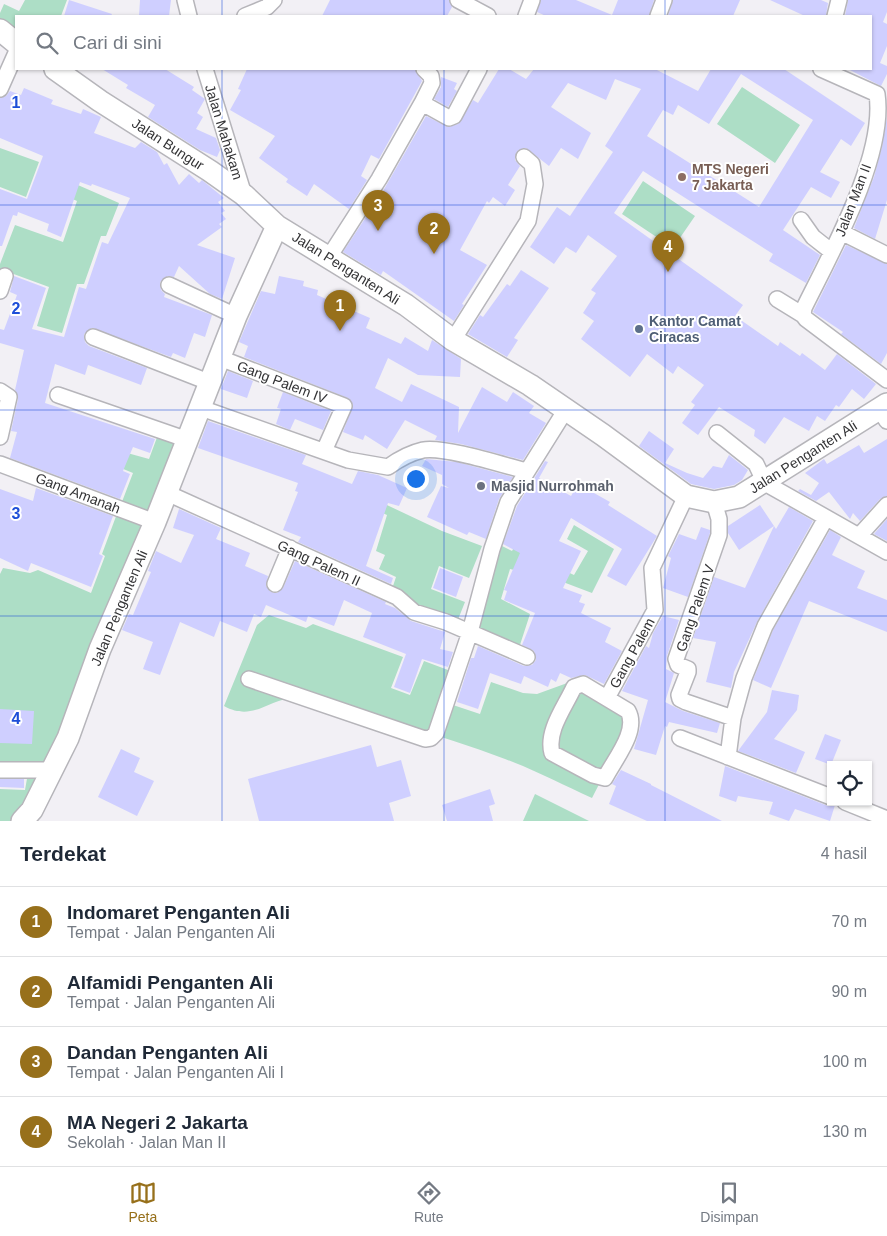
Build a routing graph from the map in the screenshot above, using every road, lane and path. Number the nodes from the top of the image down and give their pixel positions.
1 (185, 0) edge
2 (274, 0) edge
3 (458, 0) edge
4 (532, 0) edge
5 (664, 0) edge
6 (839, 0) edge
7 (189, 15) edge
8 (248, 15) edge
9 (486, 15) edge
10 (526, 15) edge
11 (658, 15) edge
12 (835, 15) edge
13 (0, 30) edge
14 (15, 41) edge
15 (15, 55) edge
16 (56, 70) edge
17 (205, 70) edge
18 (425, 70) edge
19 (478, 70) edge
20 (824, 70) edge
21 (0, 89) edge
22 (882, 95) edge
23 (422, 103) junction
24 (524, 157) dead end
25 (244, 195) junction
26 (801, 220) dead end
27 (277, 226) junction
28 (843, 233) junction
29 (832, 252) junction
30 (887, 255) edge
31 (329, 257) junction
32 (5, 276) dead end
33 (170, 285) dead end
34 (0, 292) edge
35 (778, 299) dead end
36 (803, 314) junction
37 (236, 316) junction
38 (93, 337) dead end
39 (453, 340) junction
40 (220, 358) junction
41 (887, 380) edge
42 (211, 383) junction
43 (0, 392) edge
44 (58, 395) dead end
45 (201, 408) junction
46 (565, 411) junction
47 (884, 411) edge
48 (717, 433) dead end
49 (0, 437) edge
50 (188, 440) junction
51 (324, 451) junction
52 (0, 464) edge
53 (526, 471) junction
54 (765, 483) junction
55 (167, 493) junction
56 (686, 496) junction
57 (714, 502) junction
58 (887, 505) edge
59 (826, 518) junction
60 (155, 522) junction
61 (859, 536) junction
62 (290, 548) junction
63 (887, 552) edge
64 (275, 584) dead end
65 (470, 632) junction
66 (527, 657) dead end
67 (249, 679) dead end
68 (607, 698) junction
69 (733, 718) junction
70 (680, 738) dead end
71 (728, 757) junction
72 (0, 770) edge
73 (53, 770) junction
74 (827, 795) edge
75 (855, 806) edge
76 (887, 819) edge
77 (22, 821) edge

1 - 7 street
2 - 8 street
3 - 9 street
4 - 10 street
5 - 11 street
6 - 12 street
13 - 14 street
15 - 21 street
16 - 25 street, Jalan Bungur
17 - 25 street, Jalan Mahakam
18 - 23 street
19 - 23 street
20 - 22 street, Jalan Man II
22 - 28 street, Jalan Man II
23 - 31 street
24 - 39 street
25 - 27 street, Jalan Bungur
26 - 29 street
27 - 31 street, Jalan Penganten Ali
27 - 37 street, Jalan Penganten Ali
28 - 29 street, Jalan Man II
28 - 30 street
29 - 36 street, Jalan Man II
31 - 39 street, Jalan Penganten Ali
32 - 34 street
33 - 37 street
35 - 36 street
36 - 41 street
37 - 40 street, Jalan Penganten Ali
38 - 42 street
39 - 46 street, Jalan Penganten Ali
40 - 42 street, Jalan Penganten Ali
40 - 51 street, Gang Palem IV
42 - 45 street, Jalan Penganten Ali
43 - 49 street
44 - 50 street
45 - 50 street, Jalan Penganten Ali
45 - 51 street
46 - 53 street
46 - 56 street, Jalan Penganten Ali
47 - 54 street, Jalan Penganten Ali
48 - 54 street
50 - 55 street, Jalan Penganten Ali
51 - 53 street
52 - 60 street, Gang Amanah
53 - 65 street
54 - 57 street, Jalan Penganten Ali
54 - 59 street
55 - 60 street, Jalan Penganten Ali
55 - 62 street, Gang Palem II
56 - 57 street, Jalan Penganten Ali
56 - 68 street, Gang Palem
57 - 69 street, Gang Palem V
58 - 61 street
59 - 61 street
59 - 69 street
60 - 73 street, Jalan Penganten Ali
61 - 63 street
62 - 64 street
62 - 65 street, Gang Palem II
65 - 66 street, Gang Palem II
65 - 67 street
68 - 68 street
69 - 71 street
70 - 71 street
71 - 74 street
72 - 73 street
73 - 77 street, Jalan Penganten Ali
75 - 76 street

